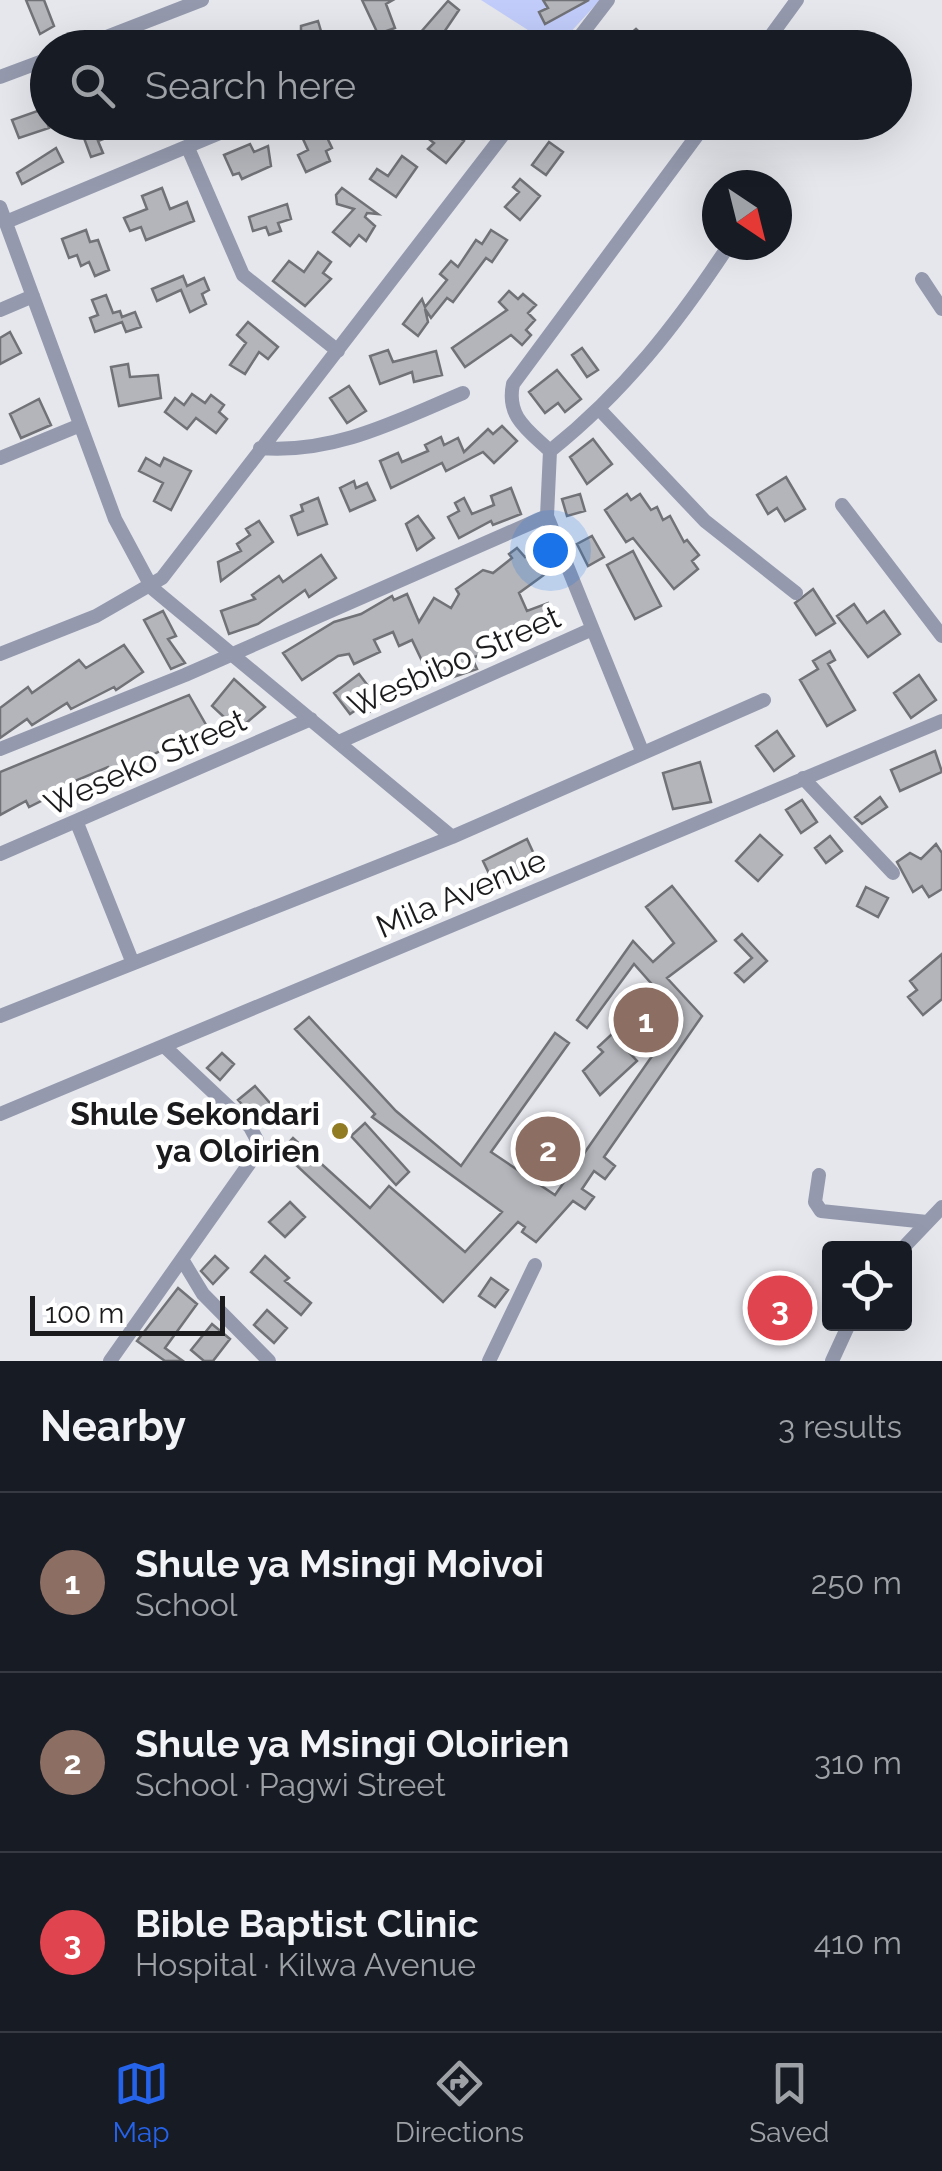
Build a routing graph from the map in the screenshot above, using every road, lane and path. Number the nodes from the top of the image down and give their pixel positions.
1 (202, 0) edge
2 (608, 0) edge
3 (796, 0) edge
4 (124, 30) edge
5 (586, 30) edge
6 (775, 30) edge
7 (30, 66) edge
8 (0, 77) edge
9 (206, 140) edge
10 (495, 140) edge
11 (695, 140) edge
12 (188, 148) junction
13 (0, 206) edge
14 (6, 222) junction
15 (718, 260) edge
16 (922, 280) dead end
17 (33, 296) junction
18 (942, 309) edge
19 (0, 310) edge
20 (338, 351) junction
21 (464, 393) dead end
22 (600, 410) junction
23 (78, 426) junction
24 (260, 448) junction
25 (550, 450) junction
26 (0, 458) edge
27 (842, 505) dead end
28 (547, 516) junction
29 (152, 588) junction
30 (796, 593) dead end
31 (590, 630) junction
32 (942, 636) edge
33 (230, 652) junction
34 (0, 654) edge
35 (764, 700) dead end
36 (312, 720) junction
37 (942, 721) edge
38 (339, 742) junction
39 (0, 749) edge
40 (642, 750) junction
41 (802, 778) junction
42 (77, 823) junction
43 (452, 836) junction
44 (0, 854) edge
45 (892, 873) dead end
46 (132, 961) junction
47 (0, 1016) edge
48 (164, 1046) junction
49 (0, 1114) edge
50 (819, 1175) dead end
51 (942, 1207) edge
52 (927, 1222) junction
53 (909, 1241) edge
54 (183, 1260) junction
55 (535, 1265) dead end
56 (846, 1331) edge
57 (110, 1361) edge
58 (268, 1361) edge
59 (490, 1361) edge
60 (832, 1361) edge

1 - 4 street
2 - 5 street
3 - 6 street
7 - 8 street
9 - 12 street
10 - 20 street
11 - 25 street
12 - 14 street
12 - 20 street
13 - 14 street
14 - 17 street
15 - 22 street
16 - 18 street
17 - 19 street
17 - 23 street
20 - 24 street
21 - 24 street
22 - 25 street
22 - 30 street
23 - 26 street
23 - 29 street
24 - 29 street
25 - 28 street
27 - 32 street
28 - 31 street
28 - 33 street
29 - 33 street
29 - 34 street
31 - 38 street, Wesbibo Street
31 - 40 street
33 - 36 street
33 - 39 street
35 - 40 street
36 - 38 street
36 - 42 street, Weseko Street
37 - 41 street, Mila Avenue
38 - 43 street
40 - 43 street
41 - 45 street
41 - 48 street, Mila Avenue
42 - 44 street, Weseko Street
42 - 46 street
43 - 46 street
46 - 47 street
48 - 49 street, Mila Avenue
48 - 54 street
50 - 52 street
51 - 52 street
52 - 53 street
54 - 57 street
54 - 58 street
55 - 59 street
56 - 60 street

